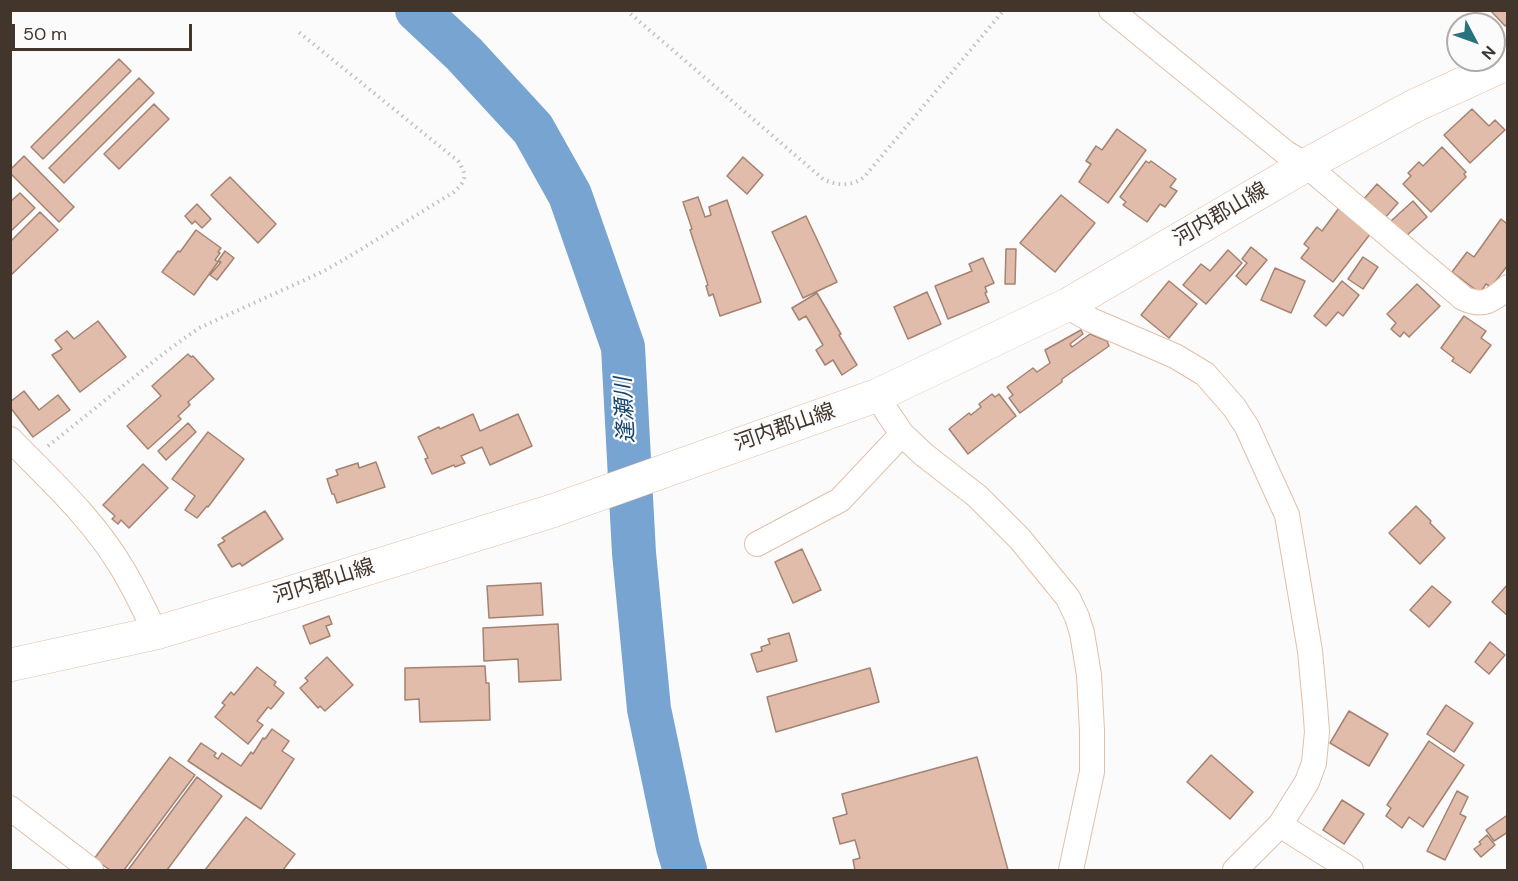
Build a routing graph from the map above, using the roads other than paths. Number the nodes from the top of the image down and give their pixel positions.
1 (1111, 10) edge
2 (1508, 63) edge
3 (1306, 165) junction
4 (1508, 287) edge
5 (1070, 304) junction
6 (878, 395) junction
7 (902, 434) junction
8 (10, 440) edge
9 (757, 544) dead end
10 (156, 633) junction
11 (10, 665) edge
12 (10, 808) edge
13 (1280, 825) junction
14 (91, 870) edge
15 (1071, 870) edge
16 (1235, 870) edge
17 (1351, 870) edge

1 - 3 street
2 - 3 main road, 河内郡山線
3 - 4 street
3 - 5 main road, 河内郡山線
5 - 6 main road, 河内郡山線
5 - 13 street
6 - 7 street
6 - 10 main road, 河内郡山線
7 - 9 street
7 - 15 street
8 - 10 street
10 - 11 main road, 河内郡山線
12 - 14 street
13 - 16 street
13 - 17 street

